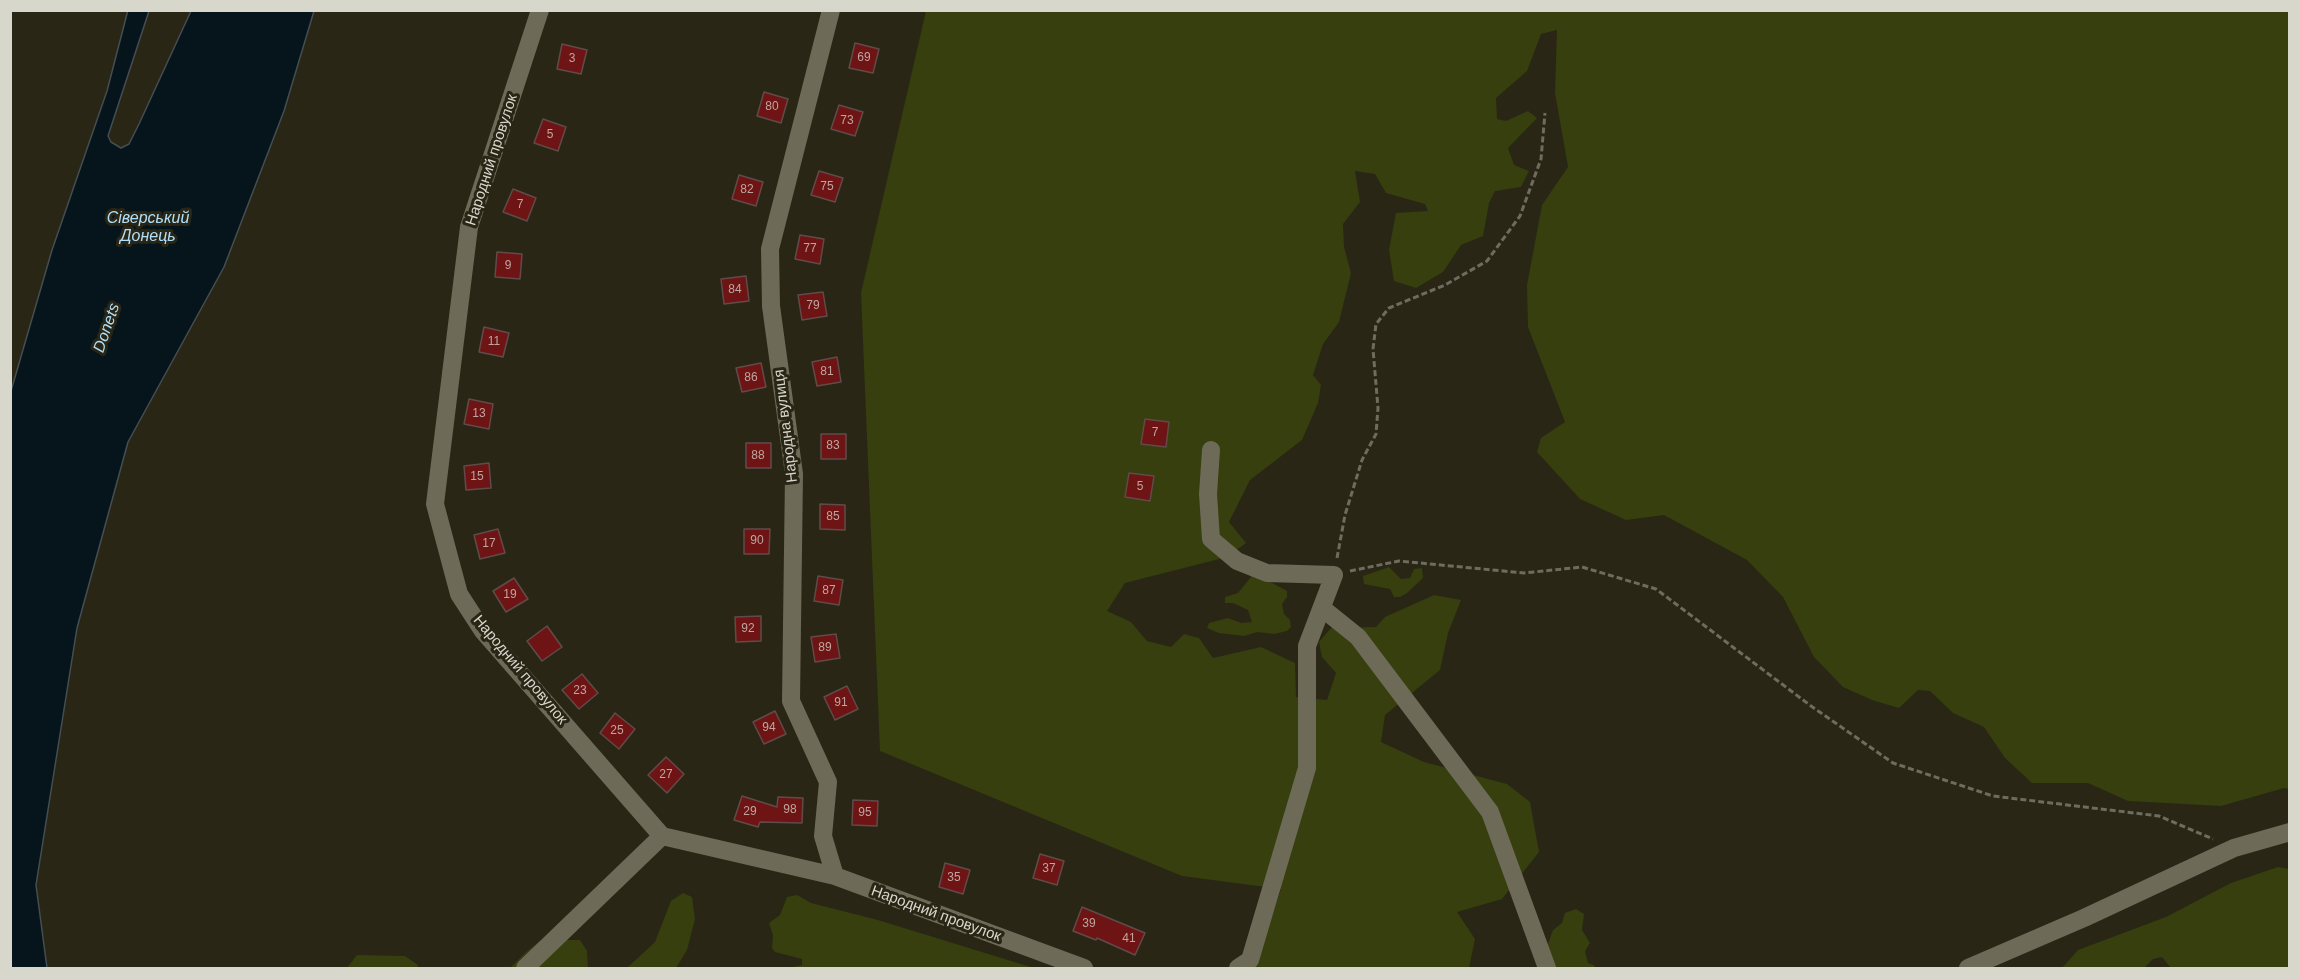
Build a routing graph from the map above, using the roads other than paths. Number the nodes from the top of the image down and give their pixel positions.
1 (540, 10) edge
2 (831, 10) edge
3 (1211, 450) dead end
4 (1322, 608) junction
5 (2289, 832) edge
6 (662, 836) junction
7 (835, 876) junction
8 (525, 969) edge
9 (1083, 969) edge
10 (1238, 969) edge
11 (1547, 969) edge
12 (1968, 969) edge

1 - 6 street, Народний провулок
2 - 7 street, Народна вулиця
3 - 4 street
4 - 10 street
4 - 11 street
5 - 12 street
6 - 7 street, Народний провулок
6 - 8 street
7 - 9 street, Народний провулок

